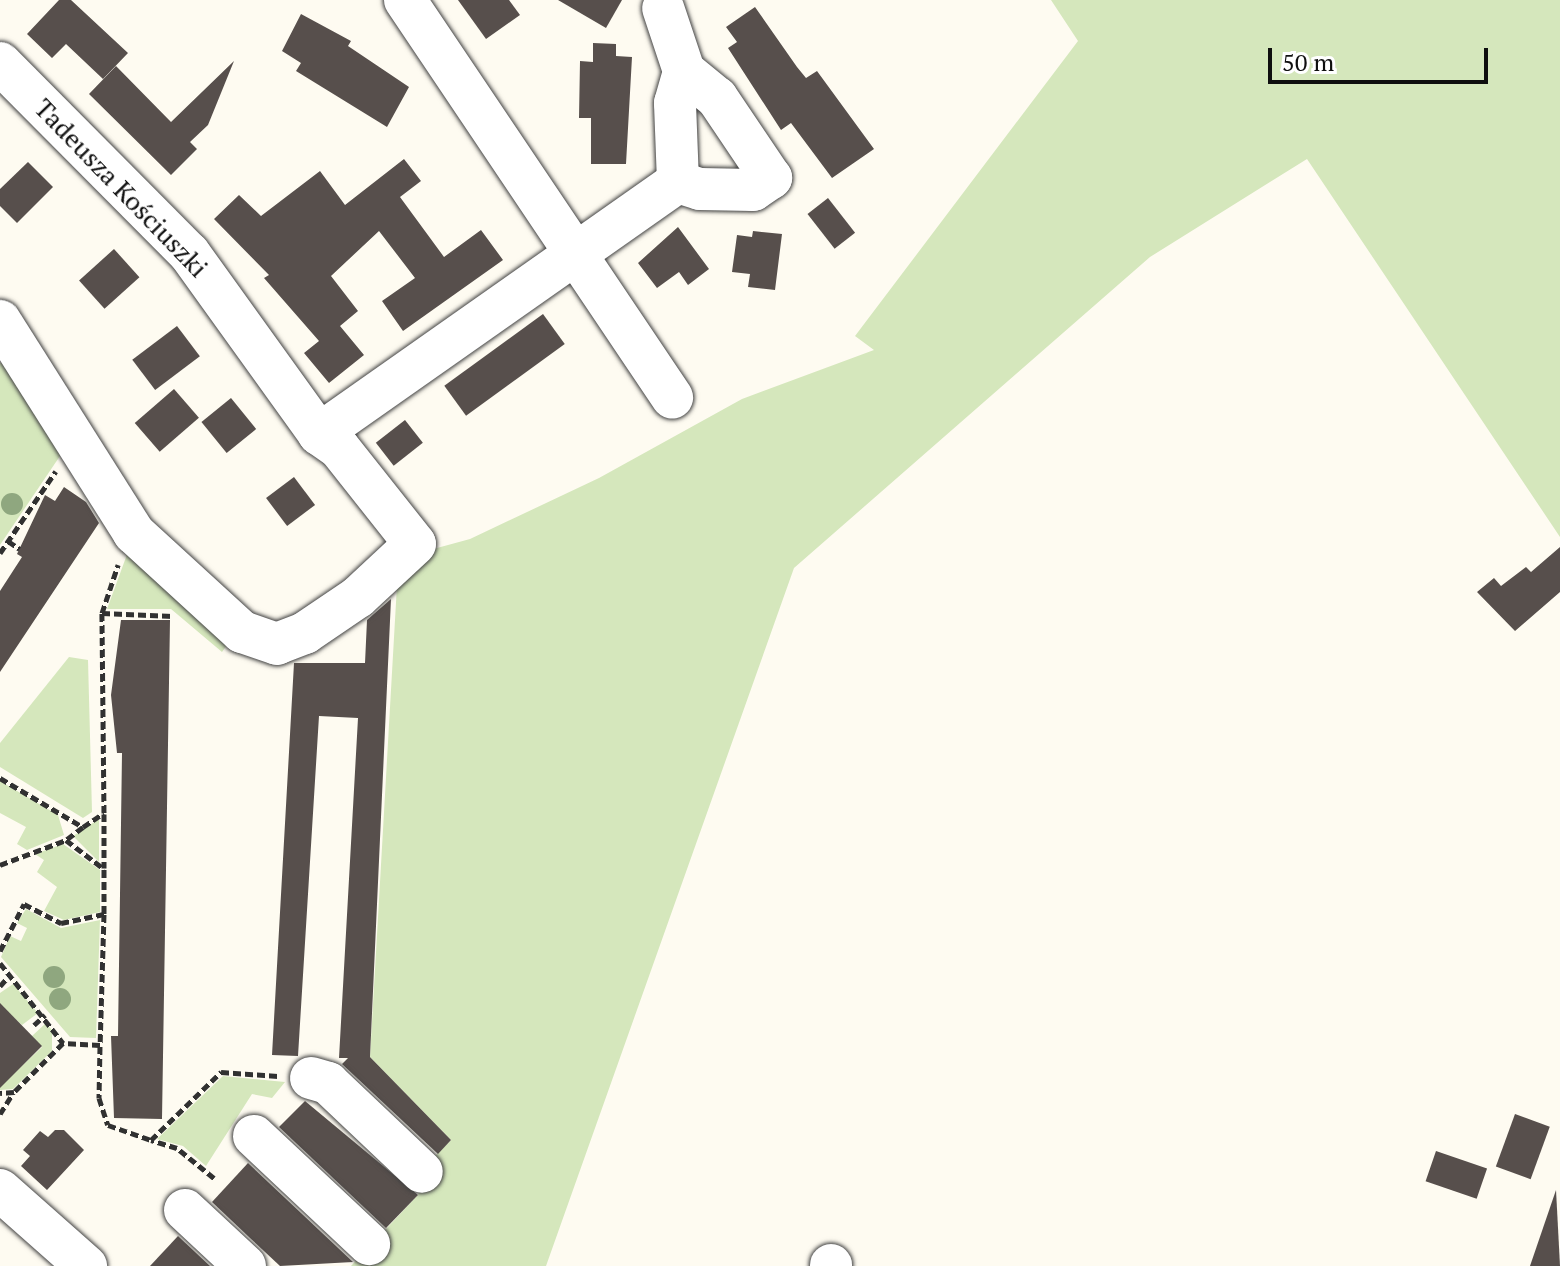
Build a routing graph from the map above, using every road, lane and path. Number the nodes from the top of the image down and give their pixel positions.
1 (405, 0) edge
2 (663, 8) dead end
3 (0, 63) edge
4 (684, 71) junction
5 (678, 182) junction
6 (569, 253) junction
7 (0, 321) edge
8 (672, 398) dead end
9 (319, 434) junction
10 (77, 440) junction
11 (134, 533) junction
12 (8, 541) junction
13 (20, 549) dead end
14 (0, 553) edge
15 (102, 613) junction
16 (183, 625) dead end
17 (0, 778) edge
18 (104, 813) junction
19 (83, 827) junction
20 (66, 840) junction
21 (0, 865) edge
22 (104, 869) junction
23 (104, 914) junction
24 (0, 951) edge
25 (0, 963) edge
26 (11, 975) junction
27 (0, 986) edge
28 (45, 1015) junction
29 (34, 1025) dead end
30 (63, 1043) junction
31 (100, 1045) junction
32 (311, 1078) joint
33 (14, 1092) junction
34 (0, 1093) edge
35 (0, 1114) edge
36 (254, 1136) dead end
37 (151, 1140) junction
38 (422, 1172) dead end
39 (214, 1178) dead end
40 (0, 1190) edge
41 (185, 1210) dead end
42 (369, 1244) dead end
43 (86, 1266) edge
44 (245, 1266) edge

1 - 6 street
2 - 4 street
3 - 9 street, Tadeusza Kościuszki
4 - 5 street
4 - 5 street
5 - 6 street
6 - 8 street
6 - 9 street
7 - 10 street
9 - 11 street, Tadeusza Kościuszki
10 - 11 street
10 - 12 path
11 - 15 path
12 - 13 path
12 - 14 path
15 - 16 path
15 - 18 path
17 - 19 path
18 - 19 path
18 - 22 path
19 - 20 path
20 - 21 path
20 - 22 path
22 - 23 path
23 - 24 path
23 - 31 path
25 - 26 path
26 - 27 path
26 - 28 path
28 - 29 path
28 - 30 path
30 - 31 path
30 - 33 path
31 - 37 path
32 - 37 path
32 - 38 street
33 - 34 path
33 - 35 path
36 - 42 street
37 - 39 path
40 - 43 street
41 - 44 street

